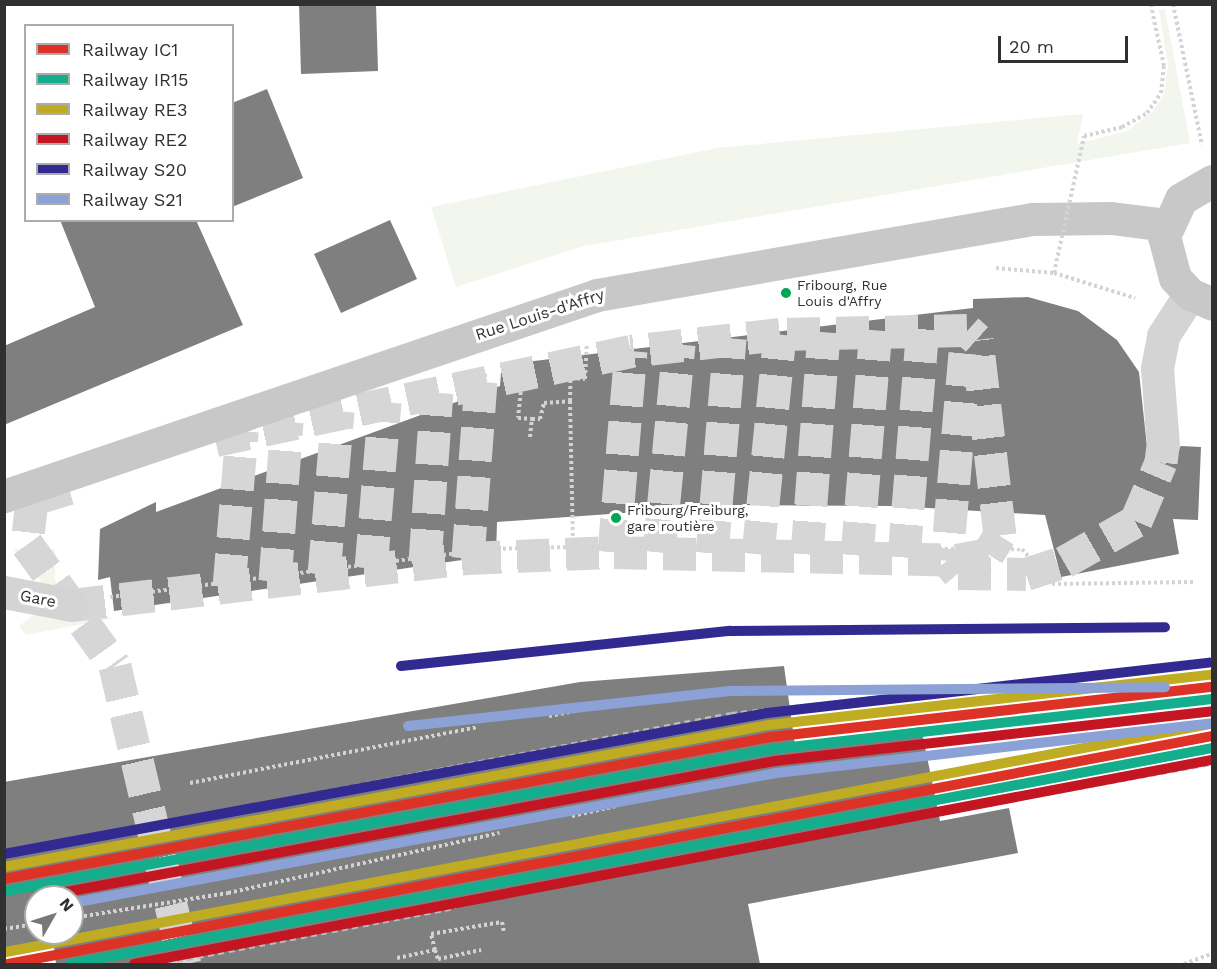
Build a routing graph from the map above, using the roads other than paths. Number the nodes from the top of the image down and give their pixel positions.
1 (1208, 166) edge
2 (1166, 225) junction
3 (1201, 299) edge
4 (1162, 445) tunnel mouth
5 (4, 496) edge
6 (4, 592) edge
7 (72, 606) tunnel mouth

1 - 2 main road
2 - 3 main road
2 - 5 main road, Rue Louis-d'Affry
3 - 4 lane
6 - 7 lane, Gare

